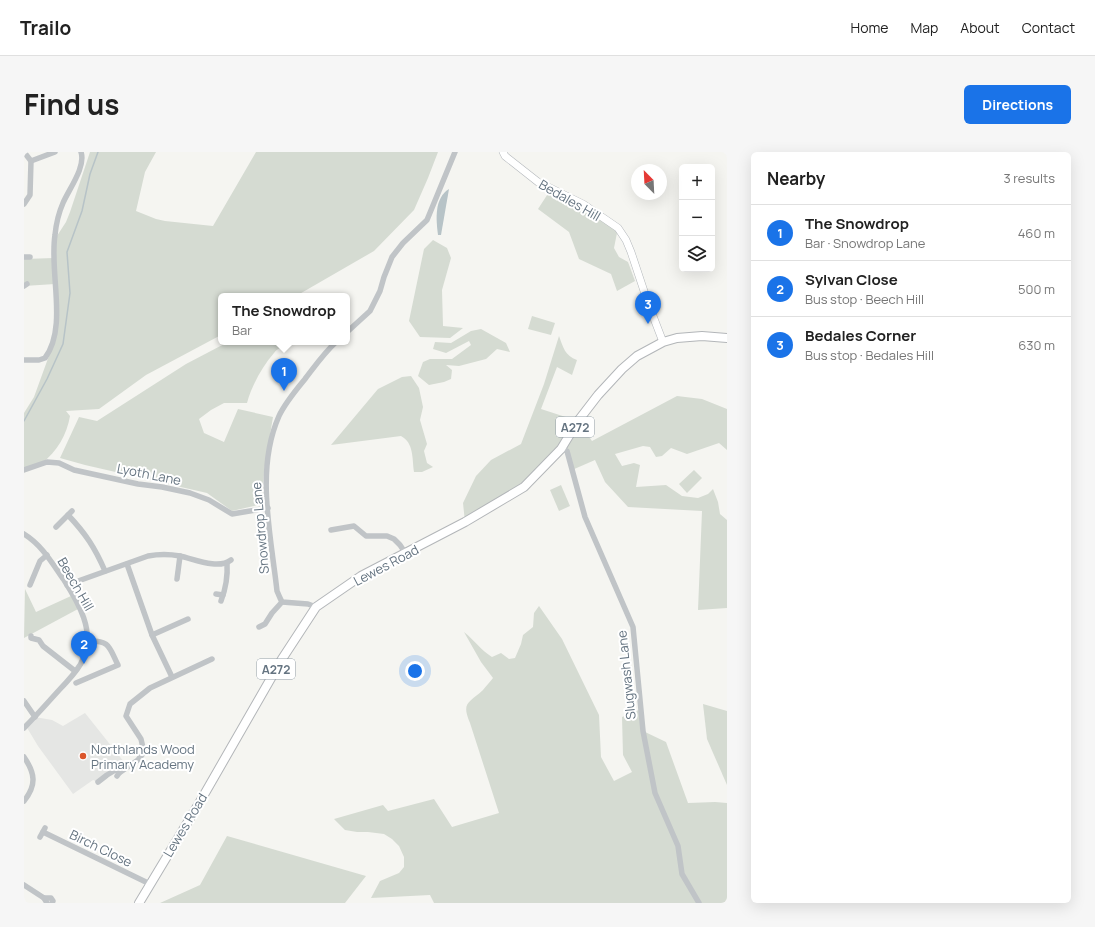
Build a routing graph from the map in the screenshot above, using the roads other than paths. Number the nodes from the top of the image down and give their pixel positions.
1 (24, 152) edge
2 (55, 152) edge
3 (81, 152) edge
4 (455, 152) edge
5 (503, 152) edge
6 (31, 161) junction
7 (27, 194) edge
8 (24, 204) edge
9 (350, 329) edge
10 (727, 338) edge
11 (663, 342) junction
12 (333, 345) edge
13 (24, 360) edge
14 (561, 449) junction
15 (24, 470) edge
16 (268, 508) junction
17 (56, 527) dead end
18 (331, 530) dead end
19 (24, 534) edge
20 (406, 554) junction
21 (47, 555) junction
22 (180, 556) junction
23 (127, 564) junction
24 (105, 571) junction
25 (176, 576) dead end
26 (67, 584) junction
27 (30, 585) dead end
28 (216, 594) dead end
29 (282, 602) junction
30 (316, 607) junction
31 (188, 619) dead end
32 (259, 628) dead end
33 (152, 635) junction
34 (32, 636) dead end
35 (88, 641) junction
36 (208, 662) dead end
37 (75, 671) junction
38 (172, 677) junction
39 (76, 683) dead end
40 (24, 701) edge
41 (35, 717) junction
42 (24, 728) edge
43 (24, 757) edge
44 (98, 782) dead end
45 (24, 800) edge
46 (43, 833) dead end
47 (150, 884) junction
48 (24, 885) edge
49 (45, 901) edge
50 (52, 903) edge
51 (139, 903) edge
52 (699, 903) edge

1 - 6 street
2 - 6 street
3 - 13 street
4 - 9 street
5 - 11 main road, Bedales Hill
6 - 7 street
7 - 8 street
10 - 11 highway, Lewes Road / A272
11 - 14 highway, Lewes Road / A272
12 - 16 street, Snowdrop Lane
14 - 20 highway, Lewes Road / A272
14 - 52 street, Slugwash Lane
15 - 16 street, Lyoth Lane
16 - 29 street, Snowdrop Lane
17 - 24 street
18 - 20 street
19 - 21 street, Beech Hill
20 - 30 highway, Lewes Road / A272
21 - 26 street, Beech Hill
21 - 27 street
22 - 23 street
22 - 25 street
22 - 28 street
23 - 24 street
23 - 33 street
24 - 26 street
26 - 35 street, Beech Hill
29 - 30 street
29 - 32 street
30 - 47 highway, Lewes Road / A272
31 - 33 street
33 - 38 street
34 - 37 street
35 - 37 street, Beech Hill
35 - 39 street
36 - 38 street
37 - 41 street, Beech Hill
38 - 44 street
40 - 41 street
41 - 42 street, Beech Hill
43 - 45 street
46 - 47 street, Birch Close
47 - 51 highway, Lewes Road / A272
48 - 49 street
49 - 50 street

